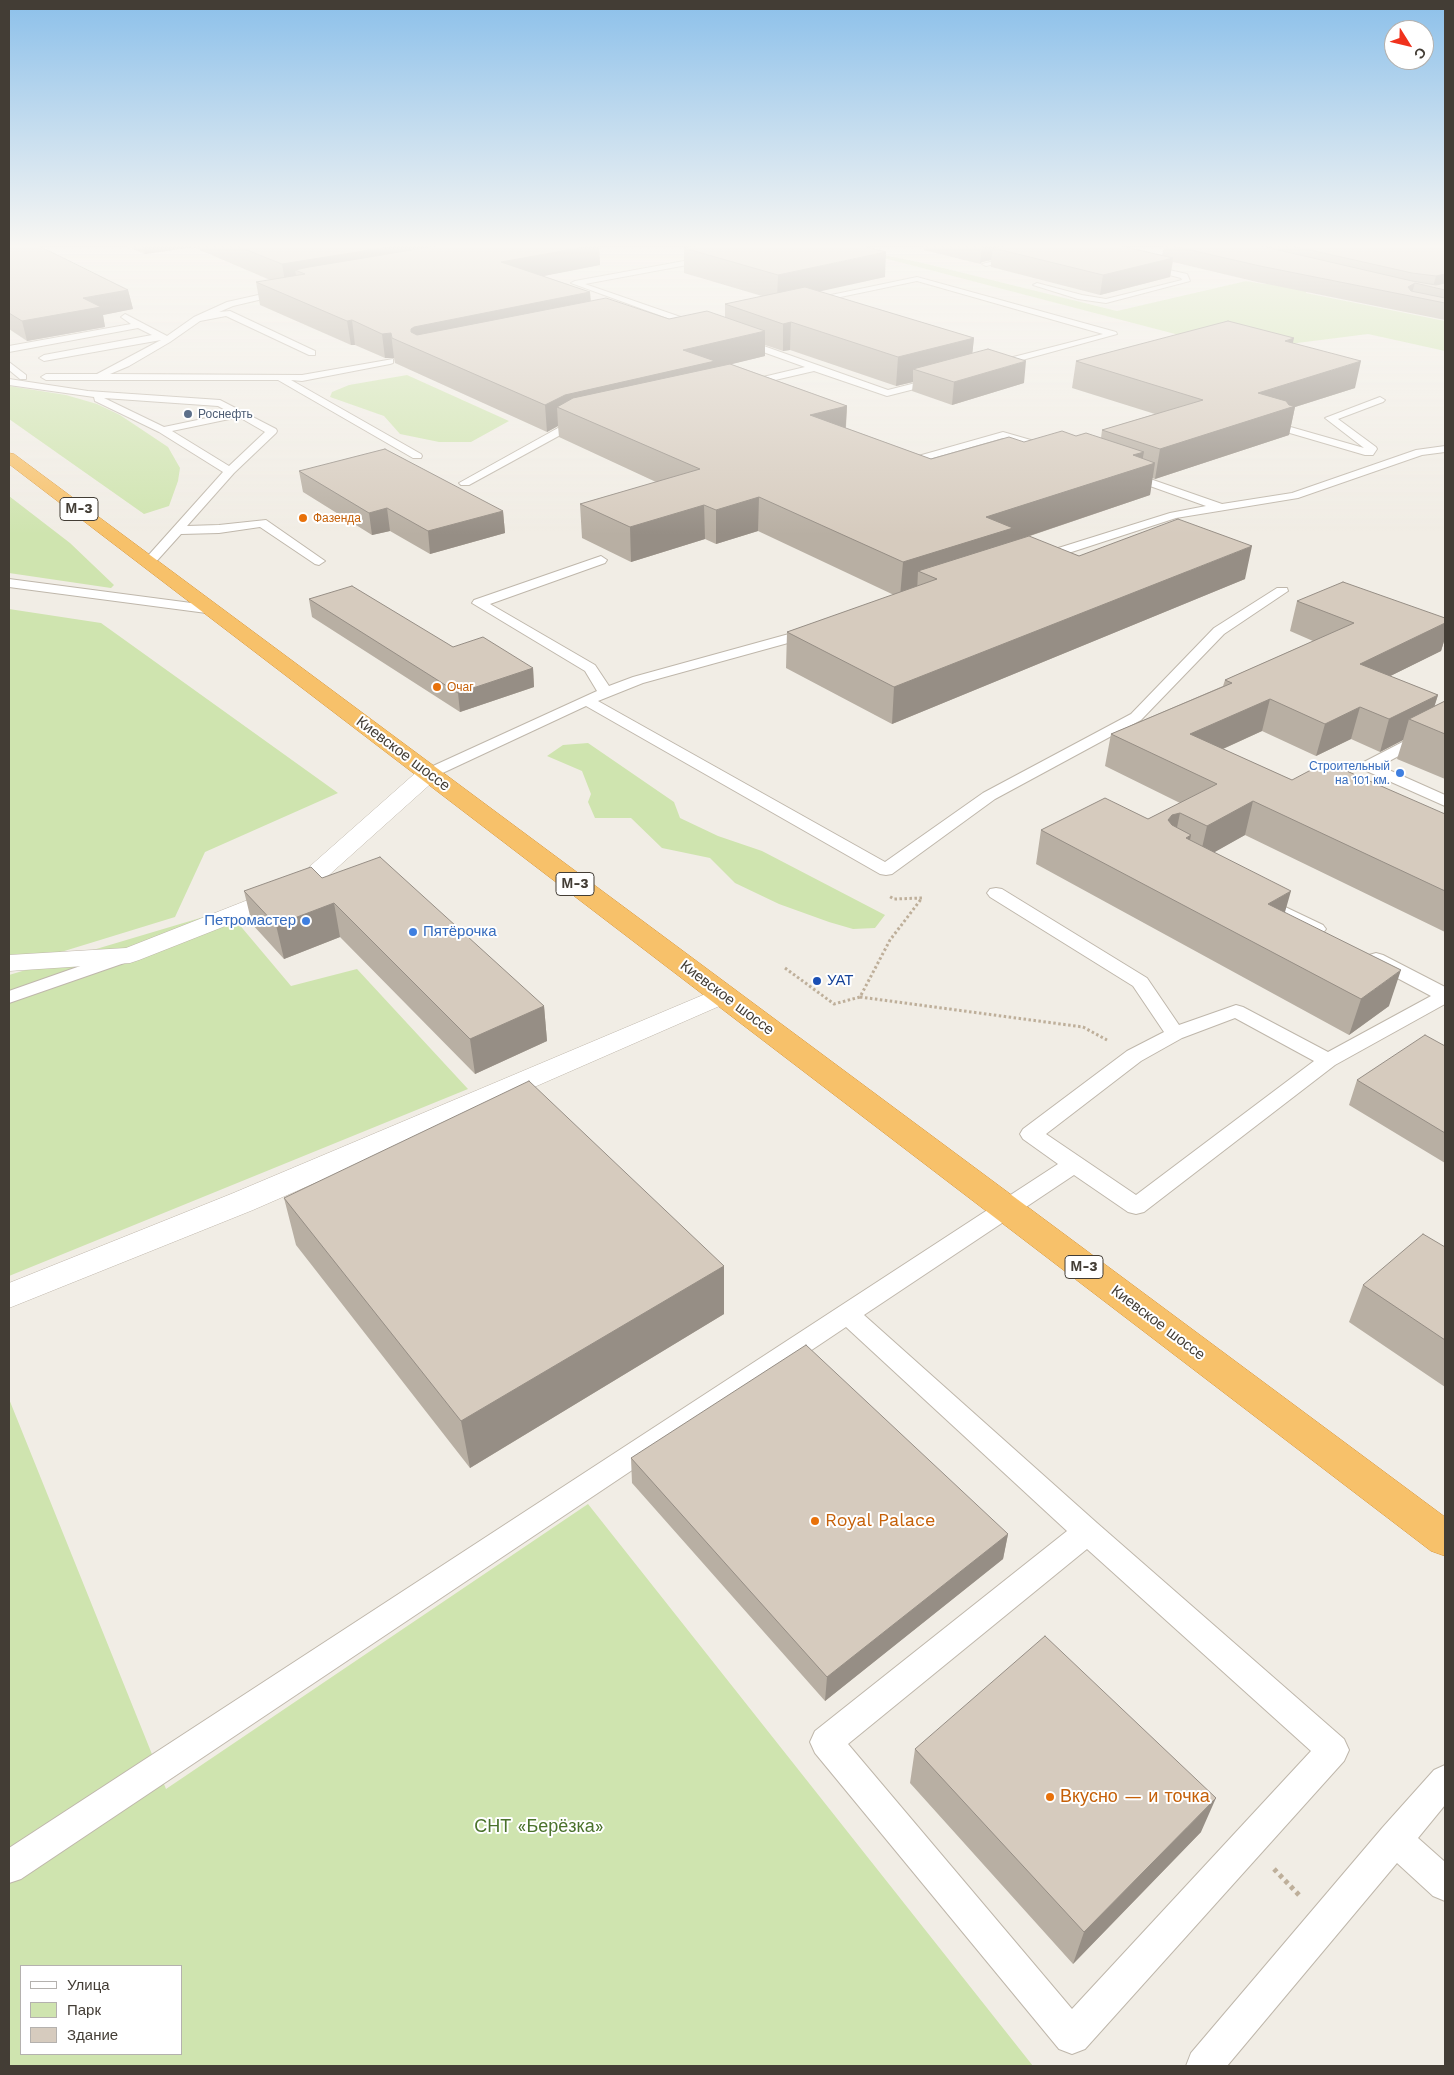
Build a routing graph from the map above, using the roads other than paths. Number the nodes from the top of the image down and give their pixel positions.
1 (48, 342) edge
2 (141, 342) edge
3 (158, 342) edge
4 (288, 342) edge
5 (743, 342) edge
6 (1083, 342) edge
7 (9, 349) edge
8 (312, 353) dead end
9 (983, 357) edge
10 (44, 358) dead end
11 (390, 361) edge
12 (1002, 363) junction
13 (9, 365) edge
14 (815, 368) junction
15 (982, 368) edge
16 (9, 377) edge
17 (23, 377) junction
18 (278, 377) junction
19 (88, 378) junction
20 (944, 378) edge
21 (9, 382) edge
22 (731, 388) edge
23 (88, 394) junction
24 (1380, 400) dead end
25 (240, 414) junction
26 (590, 421) edge
27 (1287, 429) dead end
28 (163, 430) junction
29 (1445, 449) edge
30 (1366, 452) junction
31 (1064, 453) edge
32 (9, 456) edge
33 (417, 456) dead end
34 (1392, 462) junction
35 (891, 467) edge
36 (1110, 469) edge
37 (230, 471) junction
38 (465, 483) dead end
39 (1221, 507) junction
40 (178, 530) junction
41 (601, 560) dead end
42 (150, 561) junction
43 (319, 562) dead end
44 (1023, 564) edge
45 (9, 583) edge
46 (1282, 591) dead end
47 (214, 610) junction
48 (825, 628) edge
49 (605, 692) junction
50 (586, 700) junction
51 (1445, 725) edge
52 (428, 774) junction
53 (1445, 801) edge
54 (1242, 890) edge
55 (996, 893) dead end
56 (1331, 936) edge
57 (1357, 949) edge
58 (130, 955) junction
59 (9, 963) edge
60 (722, 995) junction
61 (1445, 995) edge
62 (9, 997) edge
63 (1175, 1034) junction
64 (1328, 1060) junction
65 (1074, 1164) junction
66 (1007, 1209) junction
67 (9, 1296) edge
68 (847, 1314) junction
69 (1087, 1532) junction
70 (1445, 1539) edge
71 (1445, 1781) edge
72 (1395, 1839) junction
73 (9, 1867) edge
74 (1445, 1884) edge
75 (1204, 2066) edge

1 - 7 lane
2 - 10 lane
3 - 19 lane
4 - 8 lane
5 - 14 lane
6 - 12 lane
9 - 12 lane
11 - 18 lane
12 - 15 lane
13 - 17 lane
14 - 20 lane
14 - 22 lane
16 - 17 lane
17 - 19 lane
18 - 19 lane
18 - 33 lane
21 - 23 lane
23 - 25 lane
23 - 28 lane
24 - 30 lane
25 - 28 lane
25 - 37 lane
26 - 38 lane
27 - 30 lane
28 - 37 lane
29 - 34 lane
30 - 34 lane
31 - 35 lane
32 - 42 highway, Киевское шоссе / М-3
34 - 39 lane
36 - 39 lane
37 - 40 lane
39 - 44 lane
40 - 42 lane
40 - 43 lane
41 - 49 lane
42 - 47 highway, Киевское шоссе / М-3
45 - 47 lane
46 - 50 lane
47 - 52 highway, Киевское шоссе / М-3
48 - 49 lane
49 - 50 lane
50 - 52 lane
51 - 53 lane
52 - 58 street
52 - 60 highway, Киевское шоссе / М-3
54 - 56 lane
55 - 63 lane
57 - 61 lane
58 - 59 street
58 - 62 lane
60 - 66 highway, Киевское шоссе / М-3
60 - 67 street
61 - 64 lane
63 - 64 lane
63 - 65 lane
64 - 65 lane
65 - 66 lane
66 - 68 lane
66 - 70 highway, Киевское шоссе / М-3
68 - 69 lane
68 - 73 lane
69 - 69 lane
71 - 72 lane
72 - 74 lane
72 - 75 lane

